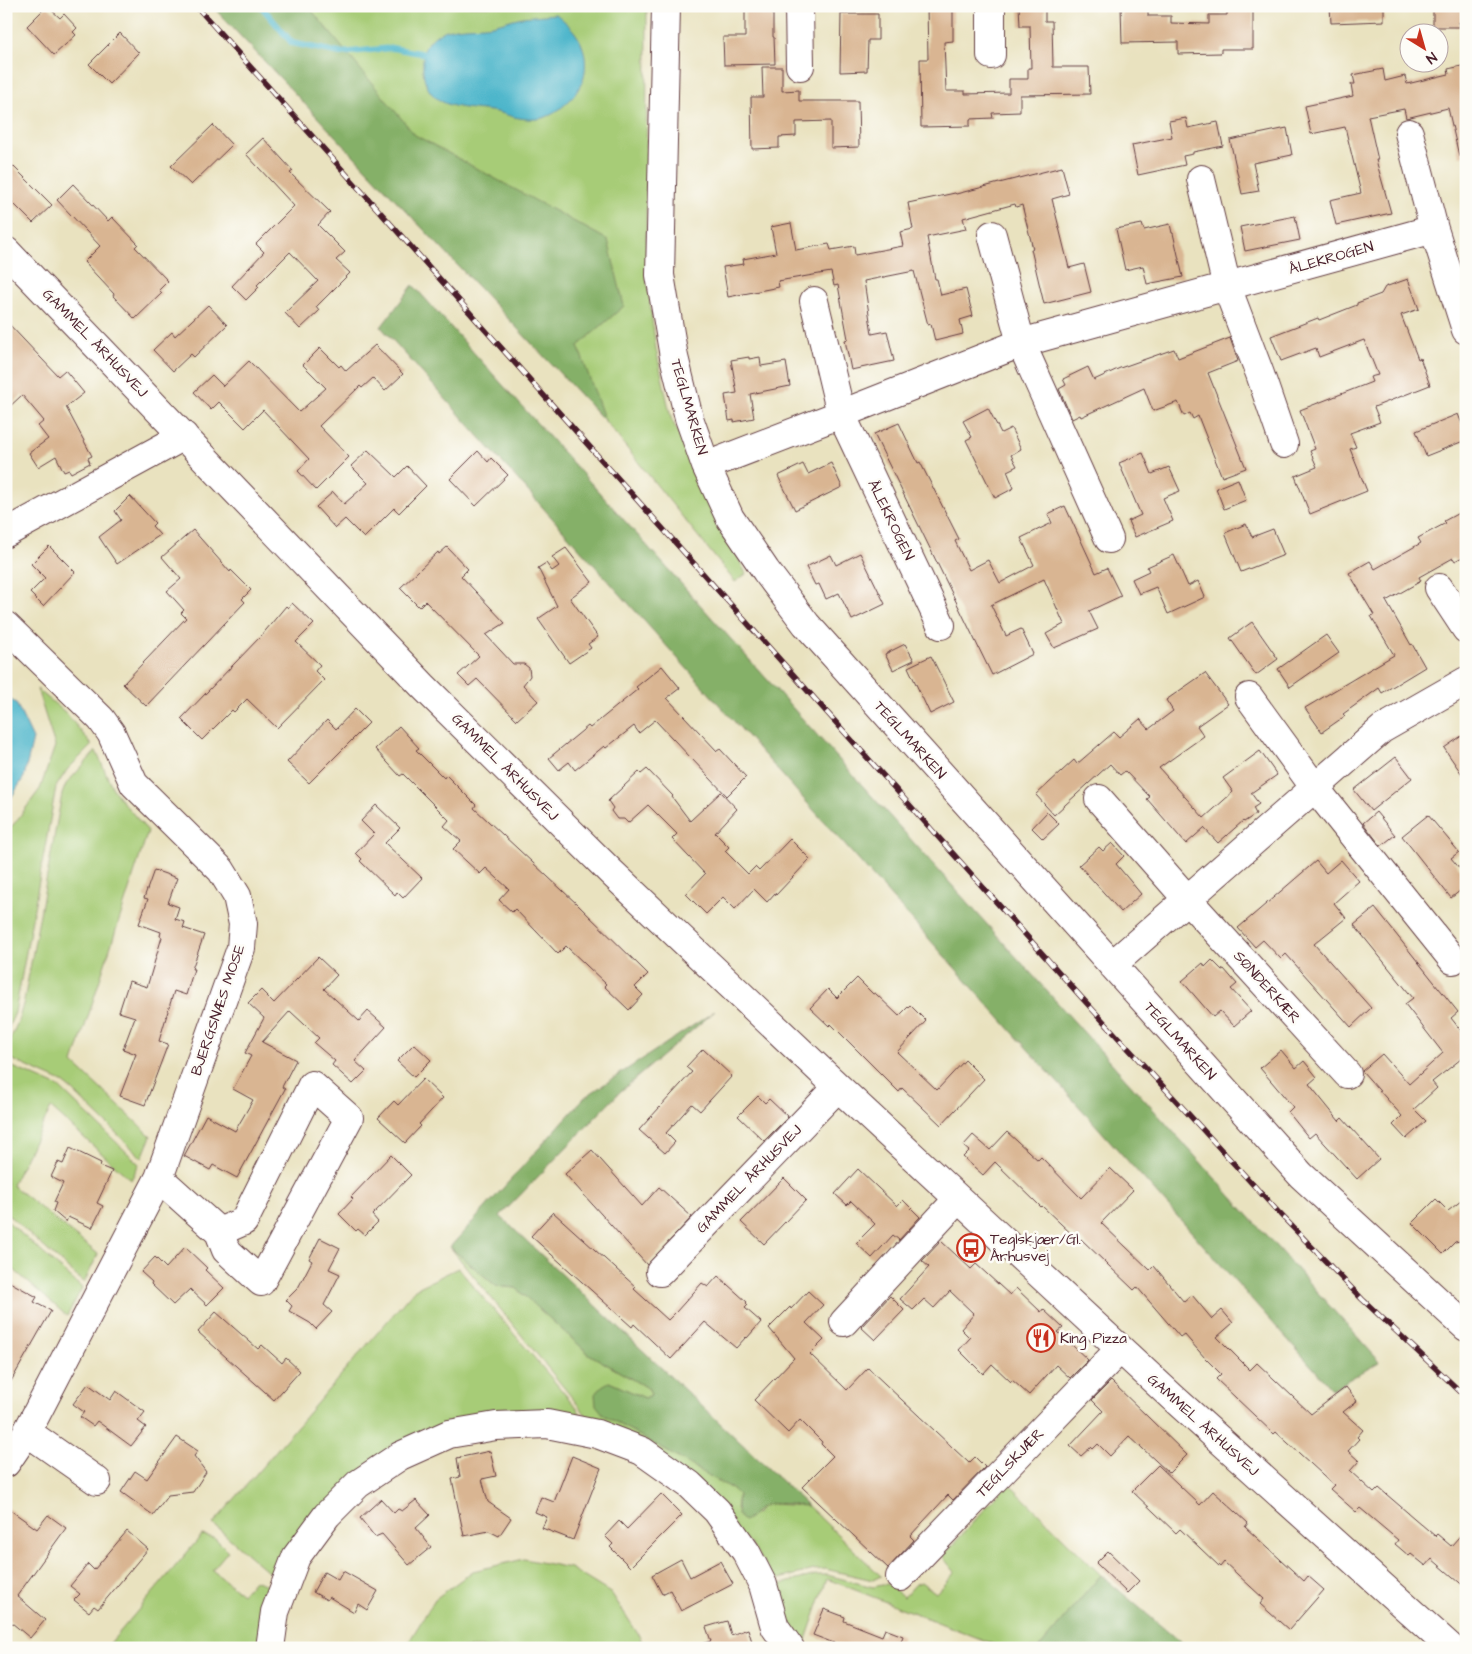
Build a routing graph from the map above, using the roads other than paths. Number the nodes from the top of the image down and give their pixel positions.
1 (666, 6) edge
2 (799, 6) edge
3 (991, 6) edge
4 (991, 54) dead end
5 (800, 66) dead end
6 (1409, 133) dead end
7 (1201, 179) dead end
8 (1434, 229) junction
9 (992, 235) dead end
10 (6, 251) edge
11 (1227, 287) junction
12 (814, 301) dead end
13 (1466, 330) edge
14 (1021, 343) junction
15 (841, 414) junction
16 (184, 436) junction
17 (1284, 444) dead end
18 (706, 466) junction
19 (6, 533) edge
20 (1109, 539) dead end
21 (1439, 588) dead end
22 (941, 625) dead end
23 (6, 626) edge
24 (1466, 629) edge
25 (1466, 682) edge
26 (1250, 697) dead end
27 (1315, 788) junction
28 (1099, 799) dead end
29 (1188, 900) junction
30 (1453, 960) dead end
31 (1112, 965) junction
32 (1347, 1074) dead end
33 (838, 1086) junction
34 (160, 1178) junction
35 (958, 1199) junction
36 (219, 1232) junction
37 (660, 1272) dead end
38 (844, 1322) dead end
39 (1466, 1327) edge
40 (1120, 1349) junction
41 (27, 1432) junction
42 (6, 1463) edge
43 (97, 1481) dead end
44 (900, 1577) dead end
45 (270, 1648) edge
46 (790, 1648) edge
47 (1450, 1648) edge

1 - 18 street, TEGLMARKEN
2 - 5 street
3 - 4 street
6 - 8 street
7 - 11 street
8 - 11 street, ÅLEKROGEN
8 - 13 street
9 - 14 street
10 - 16 street, GAMMEL ÅRHUSVEJ
11 - 14 street, ÅLEKROGEN
11 - 17 street
12 - 15 street, ÅLEKROGEN
14 - 15 street, ÅLEKROGEN
14 - 20 street
15 - 18 street, ÅLEKROGEN
15 - 22 street, ÅLEKROGEN
16 - 19 street
16 - 33 street, GAMMEL ÅRHUSVEJ
18 - 31 street, TEGLMARKEN
21 - 24 street
23 - 34 street, BJERGSNÆS MOSE
25 - 27 street
26 - 27 street
27 - 29 street
27 - 30 street
28 - 29 street, SØNDERKÆR
29 - 31 street
29 - 32 street, SØNDERKÆR
31 - 39 street, TEGLMARKEN
33 - 35 street, GAMMEL ÅRHUSVEJ
33 - 37 street, GAMMEL ÅRHUSVEJ
34 - 36 street
34 - 41 street, BJERGSNÆS MOSE
35 - 38 street
35 - 40 street, GAMMEL ÅRHUSVEJ
36 - 36 street
40 - 44 street, TEGLSKJÆR
40 - 47 street, GAMMEL ÅRHUSVEJ
41 - 42 street, BJERGSNÆS MOSE
41 - 43 street
45 - 46 street

